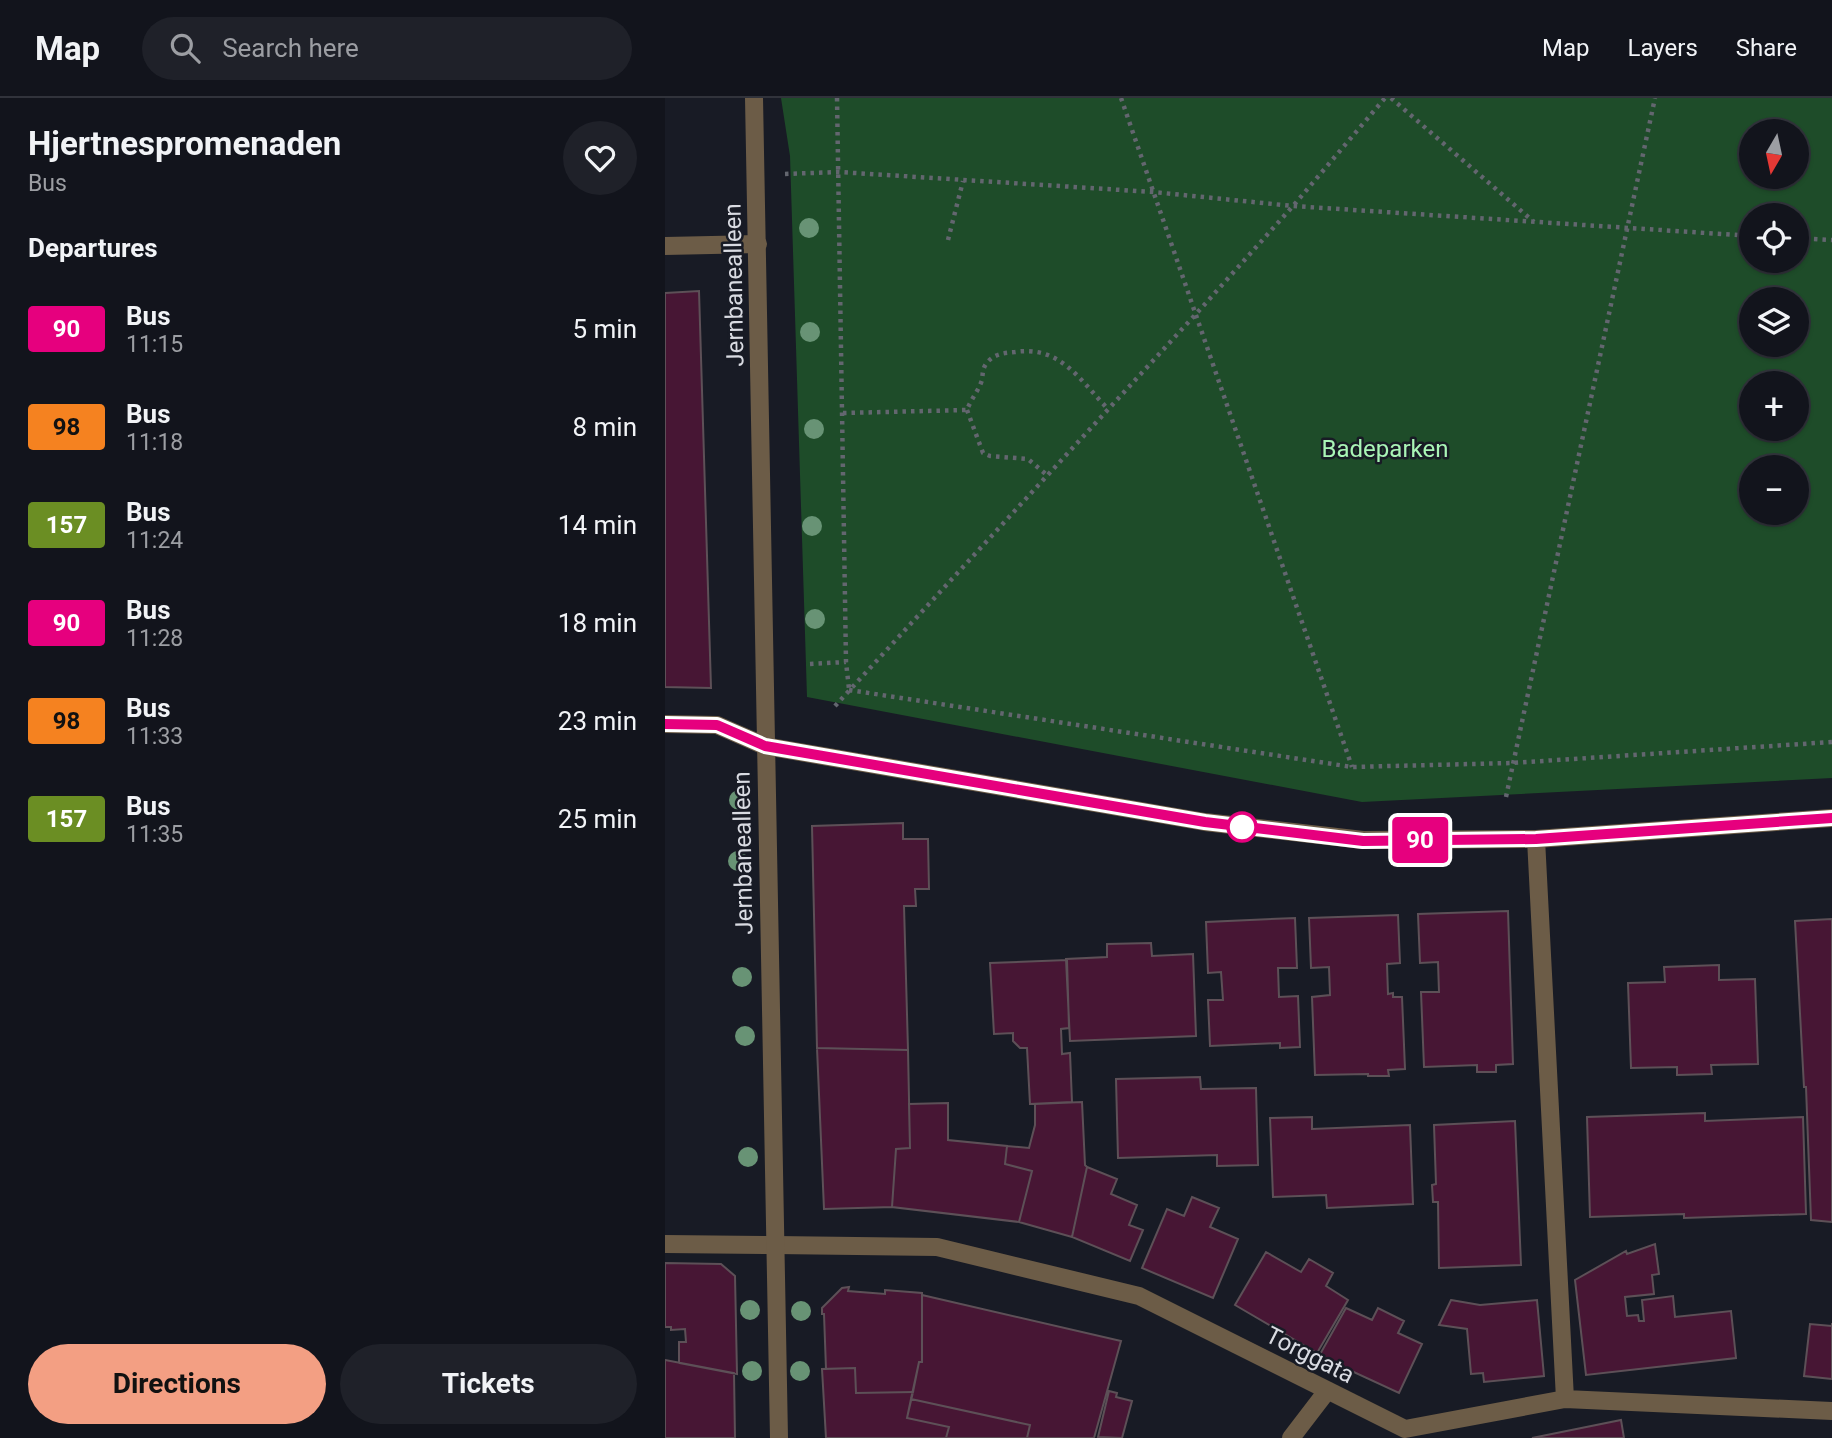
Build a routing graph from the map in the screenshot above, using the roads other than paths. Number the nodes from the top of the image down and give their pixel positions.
1 (754, 98) edge
2 (758, 244) junction
3 (665, 246) edge
4 (665, 724) edge
5 (765, 746) junction
6 (1832, 818) edge
7 (1536, 839) junction
8 (665, 1244) edge
9 (775, 1245) junction
10 (1327, 1391) junction
11 (1565, 1399) junction
12 (1832, 1411) edge
13 (1406, 1434) edge
14 (779, 1438) edge
15 (1291, 1438) edge

1 - 2 street, Jernbanealleen
2 - 3 street
2 - 5 street, Jernbanealleen
4 - 5 street
5 - 7 street
5 - 9 street, Jernbanealleen
6 - 7 street
7 - 11 street
8 - 9 street, Torggata
9 - 10 street, Torggata
9 - 14 street, Jernbanealleen
10 - 13 street, Torggata
10 - 15 street
11 - 12 street, Torggata
11 - 13 street, Torggata

